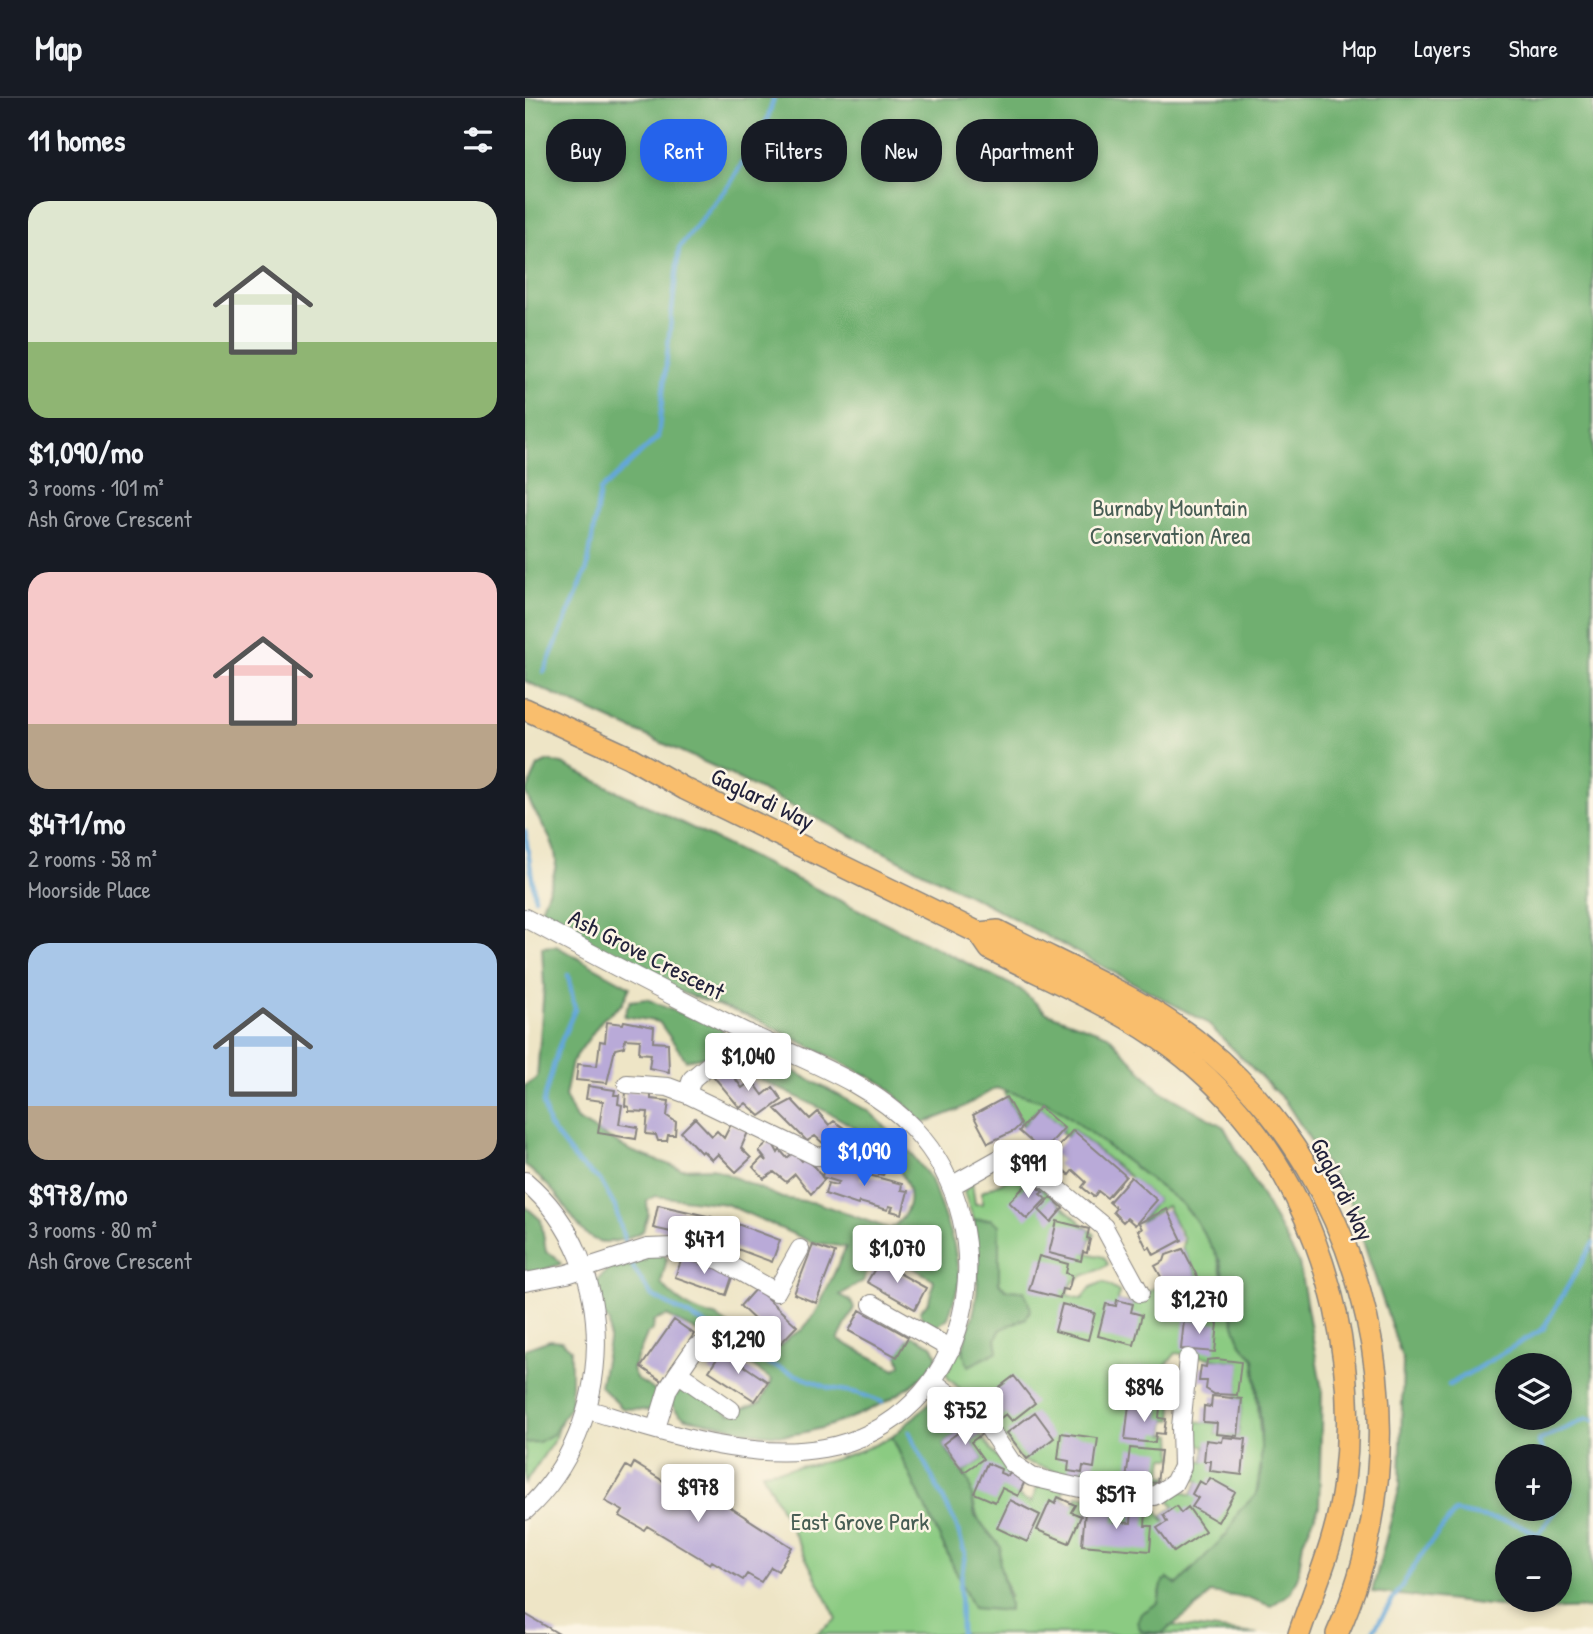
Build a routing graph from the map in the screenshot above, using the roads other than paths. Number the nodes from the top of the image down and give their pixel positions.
1 (525, 709) edge
2 (525, 918) edge
3 (979, 933) junction
4 (748, 1033) junction
5 (627, 1084) dead end
6 (687, 1094) junction
7 (861, 1157) dead end
8 (525, 1181) edge
9 (951, 1186) junction
10 (800, 1250) dead end
11 (583, 1268) junction
12 (525, 1282) edge
13 (1140, 1293) dead end
14 (872, 1304) dead end
15 (696, 1347) dead end
16 (951, 1349) junction
17 (1188, 1358) dead end
18 (678, 1373) junction
19 (932, 1381) junction
20 (589, 1410) junction
21 (731, 1410) dead end
22 (656, 1428) junction
23 (525, 1511) edge
24 (1299, 1634) edge
25 (1337, 1634) edge

1 - 3 main road, Gaglardi Way
2 - 4 street, Ash Grove Crescent
3 - 24 main road, Gaglardi Way
3 - 25 main road, Gaglardi Way
4 - 6 street
4 - 9 street, Ash Grove Crescent
5 - 6 street
6 - 7 street
8 - 11 street
9 - 13 street
9 - 16 street, Ash Grove Crescent
10 - 11 street
11 - 12 street
11 - 20 street
14 - 16 street
15 - 18 street
16 - 19 street, Ash Grove Crescent
17 - 19 street
18 - 21 street
18 - 22 street
19 - 22 street, Ash Grove Crescent
20 - 22 street, Ash Grove Crescent
20 - 23 street

